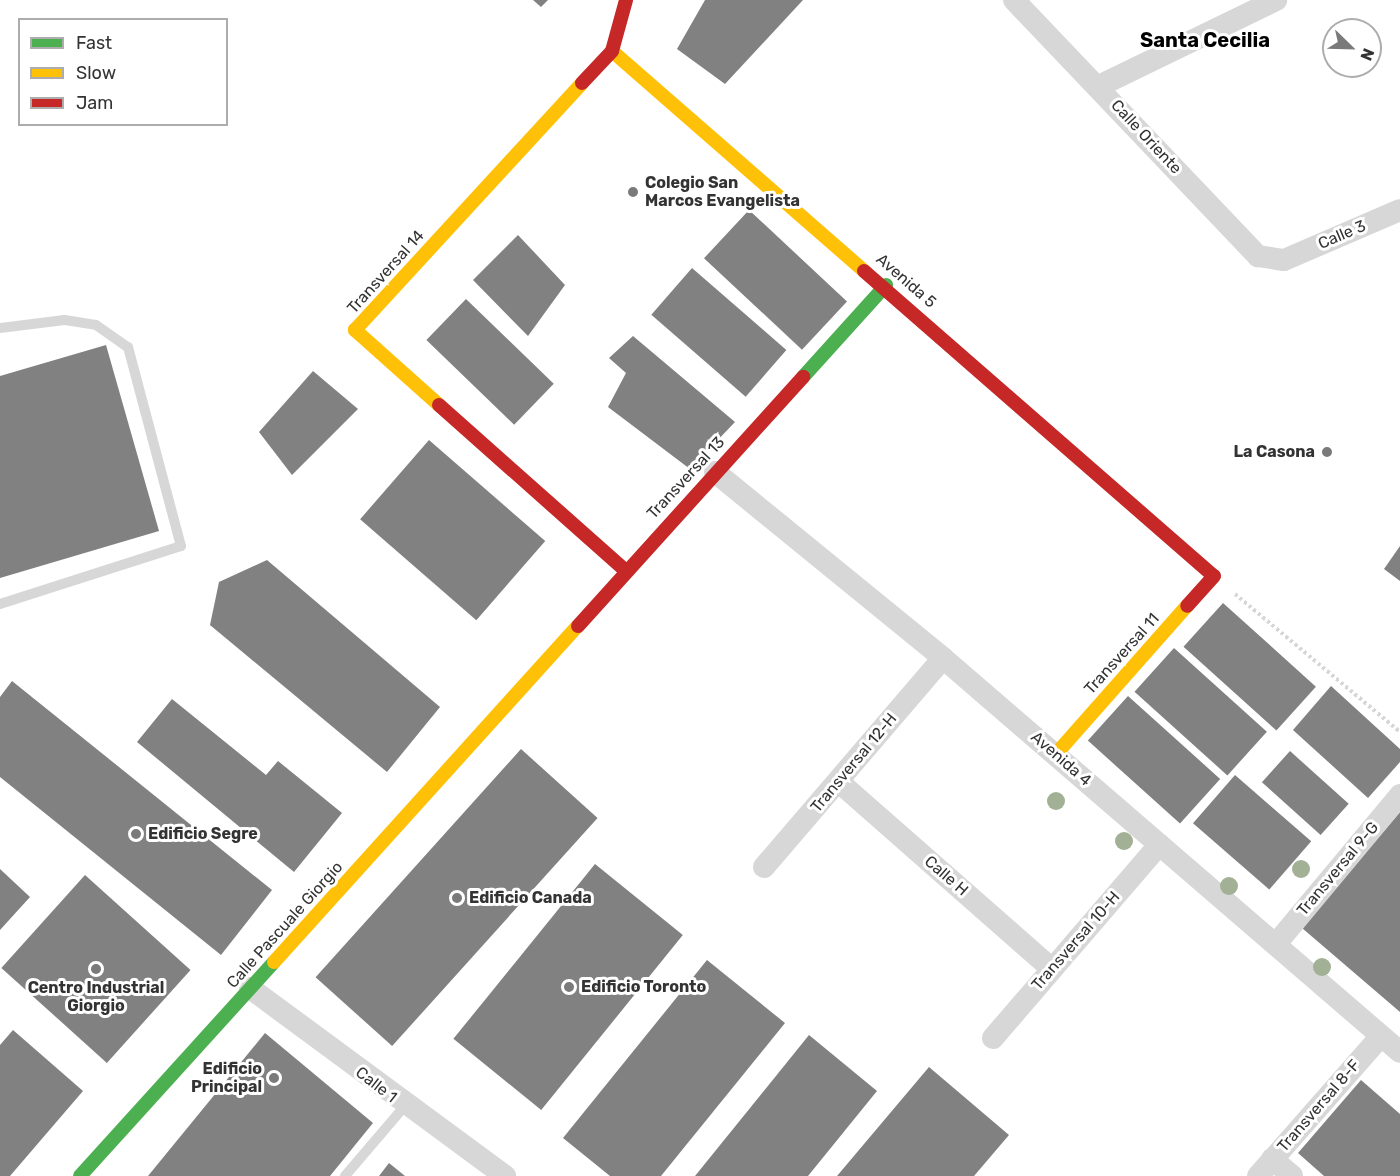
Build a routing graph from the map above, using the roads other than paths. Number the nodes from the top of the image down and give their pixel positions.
1 (626, 0) edge
2 (1014, 0) edge
3 (1276, 0) edge
4 (612, 51) junction
5 (1099, 86) junction
6 (1400, 210) edge
7 (1284, 260) joint
8 (886, 285) junction
9 (0, 328) edge
10 (715, 472) junction
11 (624, 570) junction
12 (1214, 576) joint
13 (0, 604) edge
14 (943, 658) junction
15 (513, 696) joint
16 (1056, 754) junction
17 (839, 782) junction
18 (1400, 795) edge
19 (1159, 845) junction
20 (764, 867) dead end
21 (1276, 944) junction
22 (1052, 969) junction
23 (250, 988) junction
24 (1381, 1036) junction
25 (993, 1038) dead end
26 (1400, 1052) edge
27 (404, 1107) junction
28 (1265, 1168) edge
29 (80, 1176) edge
30 (345, 1176) edge
31 (505, 1176) edge
32 (1292, 1176) edge

1 - 4 street
2 - 5 street, Calle Oriente
3 - 5 street
4 - 8 street, Avenida 5
4 - 11 street, Transversal 14
5 - 7 street, Calle Oriente
6 - 7 street, Calle 3
8 - 10 street, Transversal 13
8 - 12 street, Avenida 5
9 - 13 lane
10 - 11 street, Transversal 13
10 - 14 street, Avenida 4
11 - 15 street, Transversal 13
12 - 16 street, Transversal 11
14 - 16 street, Avenida 4
14 - 17 street, Transversal 12-H
15 - 23 street, Calle Pascuale Giorgio
16 - 19 street, Avenida 4
17 - 20 street, Transversal 12-H
17 - 22 street, Calle H
18 - 21 street, Transversal 9-G
19 - 21 street, Avenida 4
19 - 22 street, Transversal 10-H
21 - 24 street, Avenida 4
22 - 25 street, Transversal 10-H
23 - 27 street, Calle 1
23 - 29 street, Calle Pascuale Giorgio
24 - 26 street, Avenida 4
24 - 28 street, Transversal 8-F
27 - 30 lane
27 - 31 street, Calle 1
28 - 32 street

